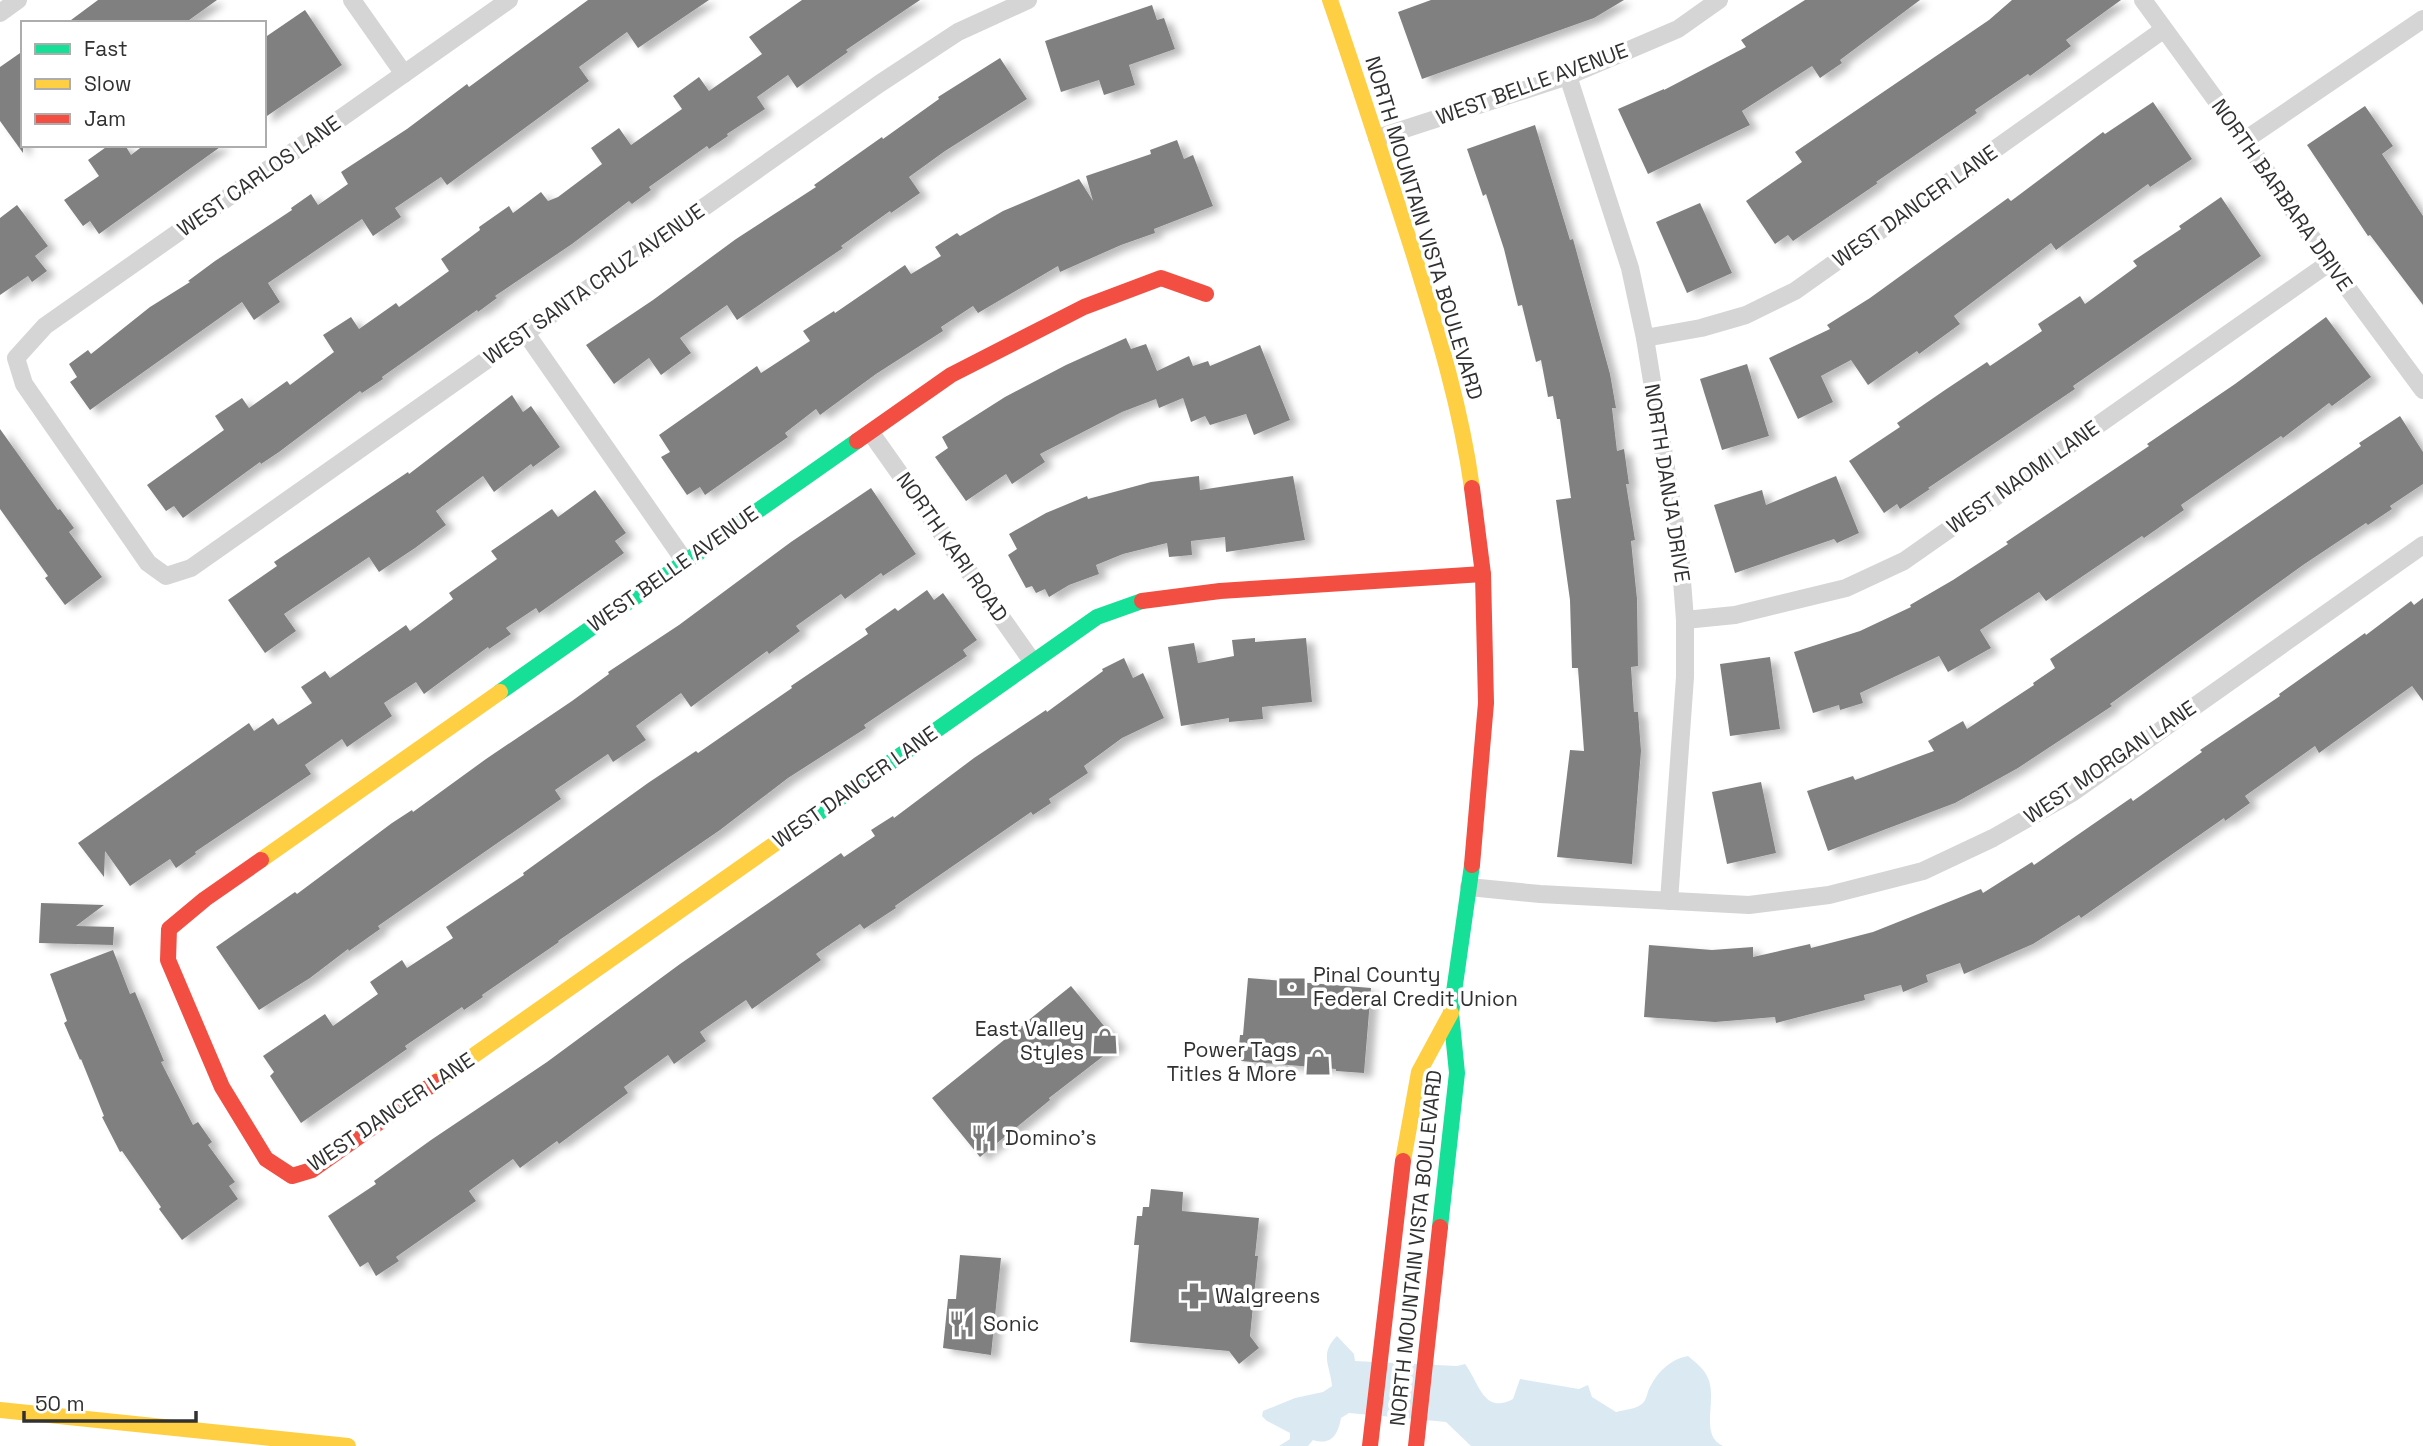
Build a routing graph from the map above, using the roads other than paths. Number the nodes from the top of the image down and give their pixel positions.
1 (18, 0) edge
2 (352, 0) edge
3 (509, 0) edge
4 (1330, 0) edge
5 (1719, 0) edge
6 (2143, 0) edge
7 (1021, 1) edge
8 (0, 13) edge
9 (2423, 19) edge
10 (2164, 30) junction
11 (404, 74) junction
12 (1568, 76) junction
13 (1377, 138) junction
14 (2245, 140) junction
15 (2329, 263) junction
16 (1206, 294) dead end
17 (525, 332) junction
18 (1645, 338) junction
19 (2423, 390) edge
20 (872, 433) junction
21 (2423, 545) edge
22 (684, 561) junction
23 (1483, 574) junction
24 (166, 576) joint
25 (1685, 620) junction
26 (1032, 661) junction
27 (1469, 887) junction
28 (1668, 901) junction
29 (1451, 1013) junction
30 (292, 1176) joint
31 (0, 1410) edge
32 (348, 1446) edge
33 (1370, 1446) edge
34 (1416, 1446) edge

1 - 8 street
2 - 11 street
3 - 11 street, WEST CARLOS LANE
4 - 13 street, NORTH MOUNTAIN VISTA BOULEVARD
5 - 12 street, WEST BELLE AVENUE
6 - 10 street, NORTH BARBARA DRIVE
7 - 17 street, WEST SANTA CRUZ AVENUE
9 - 14 street
10 - 14 street, NORTH BARBARA DRIVE
10 - 18 street, WEST DANCER LANE
11 - 24 street, WEST CARLOS LANE
12 - 13 street, WEST BELLE AVENUE
12 - 18 street, NORTH DANJA DRIVE
13 - 23 street, NORTH MOUNTAIN VISTA BOULEVARD
14 - 15 street, NORTH BARBARA DRIVE
15 - 19 street, NORTH BARBARA DRIVE
15 - 25 street, WEST NAOMI LANE
16 - 20 street, WEST BELLE AVENUE
17 - 22 street
17 - 24 street, WEST SANTA CRUZ AVENUE
18 - 25 street, NORTH DANJA DRIVE
20 - 22 street, WEST BELLE AVENUE
20 - 26 street, NORTH KARI ROAD
21 - 28 street, WEST MORGAN LANE
22 - 30 street, WEST BELLE AVENUE
23 - 26 street, WEST DANCER LANE
23 - 27 street, NORTH MOUNTAIN VISTA BOULEVARD
25 - 28 street, NORTH DANJA DRIVE
26 - 30 street, WEST DANCER LANE
27 - 28 street, WEST MORGAN LANE
27 - 29 street, NORTH MOUNTAIN VISTA BOULEVARD
29 - 33 street, NORTH MOUNTAIN VISTA BOULEVARD
29 - 34 street, NORTH MOUNTAIN VISTA BOULEVARD
31 - 32 street

